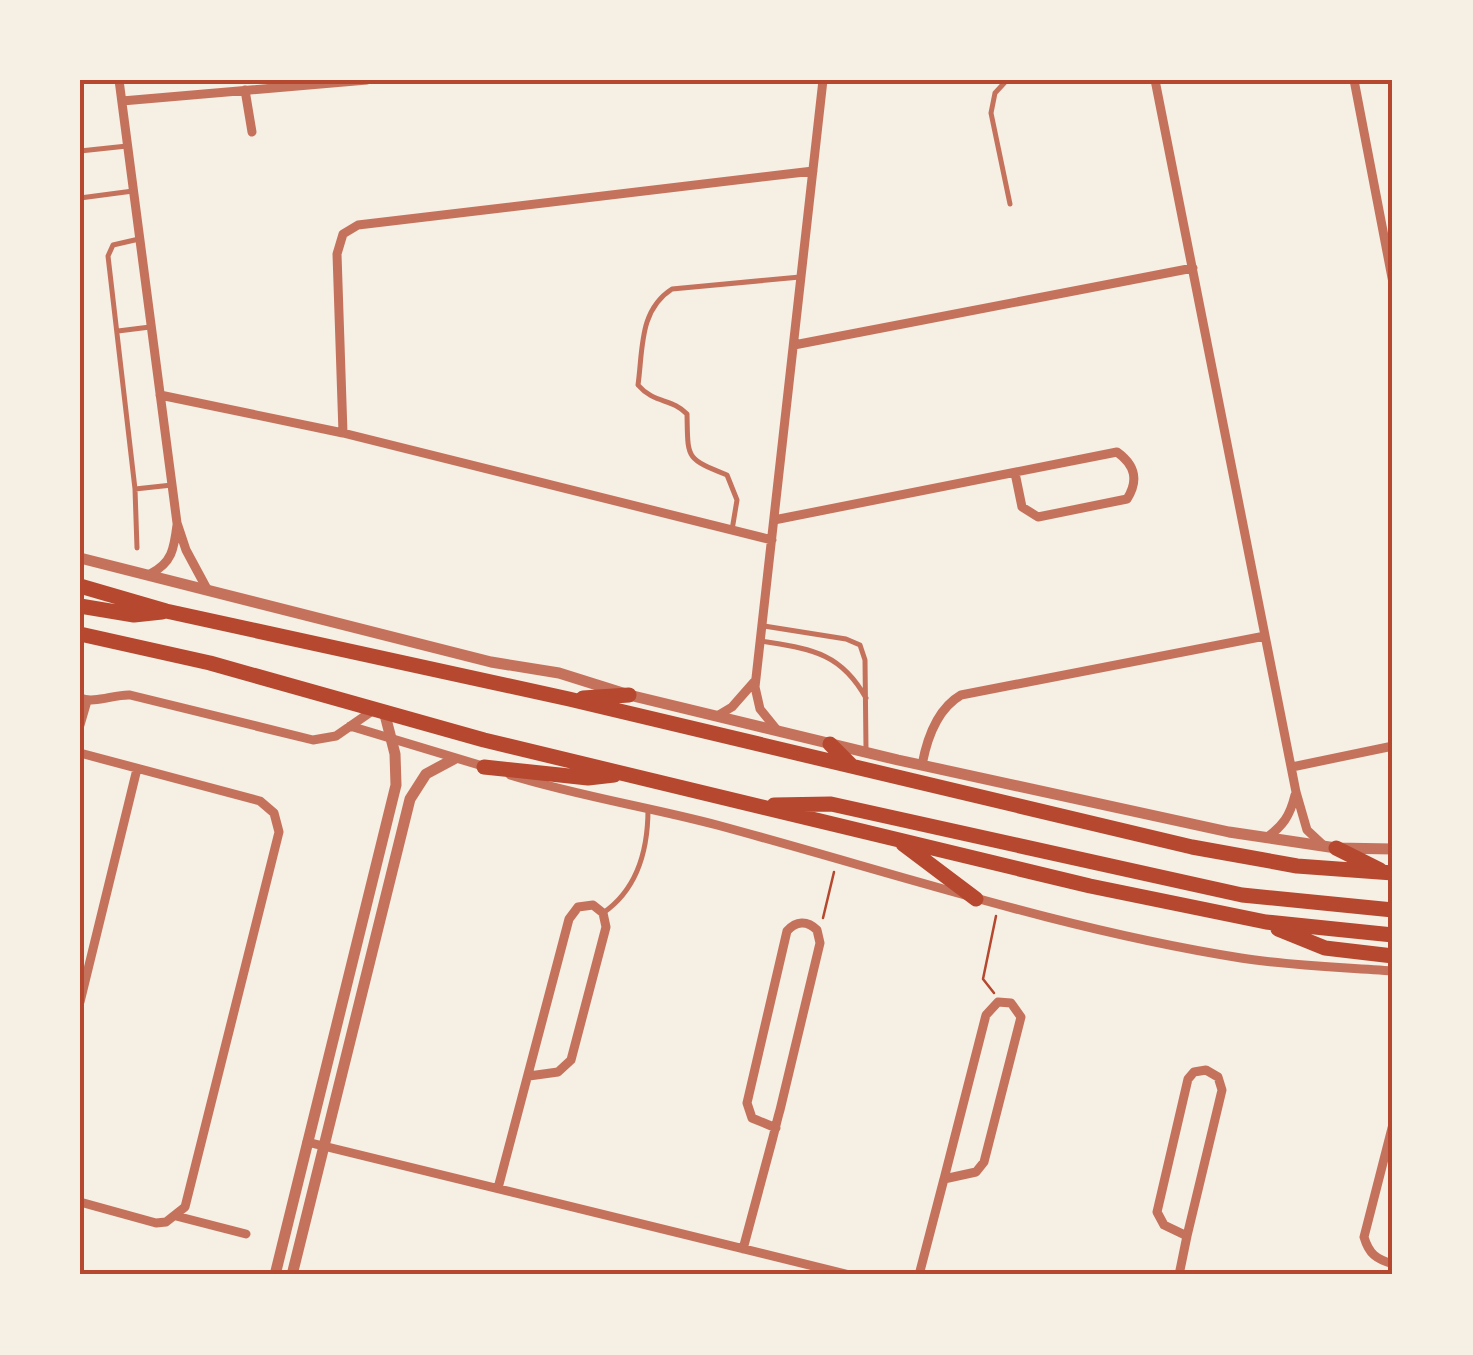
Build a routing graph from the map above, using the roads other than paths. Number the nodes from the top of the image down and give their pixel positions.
1 (119, 80) edge
2 (367, 80) edge
3 (823, 80) edge
4 (1006, 80) edge
5 (1154, 80) edge
6 (1354, 80) edge
7 (246, 90) junction
8 (122, 101) junction
9 (252, 132) dead end
10 (128, 146) junction
11 (80, 151) edge
12 (813, 171) junction
13 (133, 191) junction
14 (80, 198) edge
15 (1010, 204) dead end
16 (139, 239) junction
17 (1194, 268) junction
18 (803, 276) junction
19 (1393, 283) edge
20 (151, 326) junction
21 (118, 332) junction
22 (794, 345) junction
23 (160, 395) junction
24 (343, 433) junction
25 (1015, 474) junction
26 (172, 485) junction
27 (134, 488) junction
28 (774, 520) junction
29 (177, 523) junction
30 (732, 530) junction
31 (772, 540) junction
32 (138, 548) dead end
33 (80, 558) edge
34 (150, 574) junction
35 (80, 586) edge
36 (207, 589) junction
37 (80, 606) edge
38 (166, 611) junction
39 (762, 626) junction
40 (80, 634) edge
41 (813, 634) junction
42 (1265, 636) junction
43 (760, 641) junction
44 (811, 649) junction
45 (756, 680) junction
46 (629, 695) junction
47 (570, 699) junction
48 (84, 700) edge
49 (866, 700) junction
50 (380, 710) junction
51 (717, 716) junction
52 (80, 725) edge
53 (350, 726) junction
54 (777, 730) junction
55 (390, 740) junction
56 (830, 744) junction
57 (1393, 746) edge
58 (866, 752) junction
59 (80, 754) edge
60 (454, 759) junction
61 (922, 765) junction
62 (484, 767) junction
63 (1292, 767) junction
64 (137, 769) junction
65 (855, 769) junction
66 (622, 774) junction
67 (1296, 792) junction
68 (760, 806) junction
69 (648, 809) junction
70 (1266, 838) junction
71 (896, 839) junction
72 (1329, 846) junction
73 (1393, 850) edge
74 (378, 856) junction
75 (395, 860) junction
76 (1388, 873) edge
77 (976, 898) junction
78 (1393, 910) edge
79 (603, 913) junction
80 (1266, 922) junction
81 (1393, 935) edge
82 (1393, 956) edge
83 (1393, 971) edge
84 (80, 1002) edge
85 (529, 1076) junction
86 (1393, 1124) edge
87 (776, 1128) junction
88 (307, 1142) junction
89 (324, 1146) junction
90 (944, 1179) junction
91 (498, 1188) junction
92 (80, 1202) edge
93 (176, 1216) junction
94 (246, 1234) dead end
95 (1187, 1236) junction
96 (743, 1249) junction
97 (1393, 1264) edge
98 (275, 1275) edge
99 (292, 1275) edge
100 (850, 1275) edge
101 (919, 1275) edge
102 (1179, 1275) edge

1 - 8 street
2 - 7 street
3 - 12 street
4 - 15 lane
5 - 17 street
6 - 19 street
7 - 8 street
7 - 9 street
8 - 10 street
10 - 11 lane
10 - 13 street
12 - 18 street
12 - 24 street
13 - 14 lane
13 - 16 street
16 - 20 street
16 - 21 lane
17 - 22 street
17 - 42 street
18 - 22 street
18 - 30 lane
20 - 21 lane
20 - 23 street
21 - 27 lane
22 - 28 street
23 - 24 street
23 - 26 street
24 - 30 street
25 - 25 street
25 - 28 street
26 - 27 lane
26 - 29 street
27 - 32 lane
28 - 31 street
29 - 34 street
29 - 36 street
30 - 31 street
31 - 39 street
33 - 34 street
34 - 36 street
35 - 38 main road
36 - 46 street
37 - 38 main road
38 - 47 main road
39 - 41 lane
39 - 43 street
40 - 50 main road
41 - 44 lane
41 - 49 lane
42 - 61 street
42 - 63 street
43 - 44 lane
43 - 45 street
44 - 49 lane
45 - 51 street
45 - 54 street
46 - 47 main road
46 - 51 street
47 - 65 main road
48 - 52 street
48 - 53 street
49 - 58 lane
50 - 53 street
50 - 55 street
50 - 66 main road
51 - 54 street
53 - 55 street
54 - 56 street
55 - 60 street
55 - 74 street
56 - 58 street
56 - 65 main road
57 - 63 street
58 - 61 street
59 - 64 street
60 - 62 street
60 - 75 street
61 - 70 street
62 - 66 main road
62 - 69 street
63 - 67 street
64 - 84 street
64 - 93 street
65 - 76 main road
66 - 68 main road
67 - 70 street
67 - 72 street
68 - 71 main road
68 - 78 main road
69 - 77 street
69 - 79 lane
70 - 72 street
71 - 77 main road
71 - 80 main road
72 - 73 street
72 - 76 main road
74 - 75 street
74 - 88 street
75 - 89 street
77 - 83 street
79 - 85 street
79 - 85 street
80 - 81 main road
80 - 82 main road
85 - 91 street
86 - 97 street
87 - 87 street
87 - 96 street
88 - 89 street
88 - 98 street
89 - 91 street
89 - 99 street
90 - 90 street
90 - 101 street
91 - 96 street
92 - 93 street
93 - 94 street
95 - 95 street
95 - 102 street
96 - 100 street

